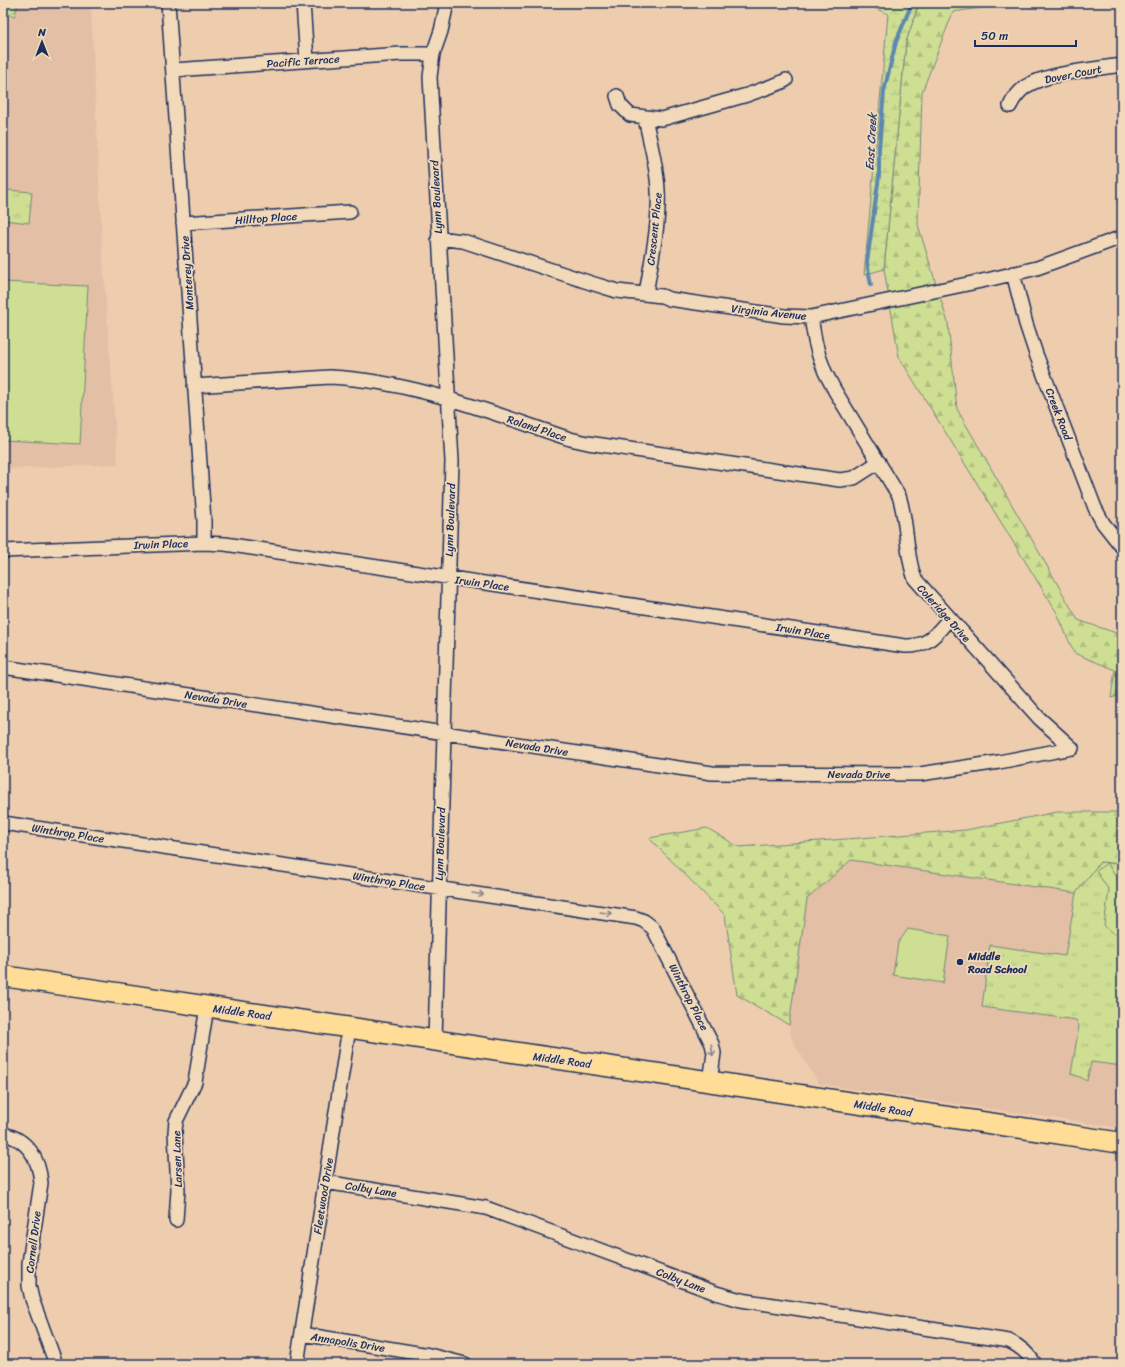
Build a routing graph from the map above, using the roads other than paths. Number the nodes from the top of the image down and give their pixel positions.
1 (168, 3) edge
2 (303, 3) edge
3 (448, 3) edge
4 (433, 54) junction
5 (307, 60) junction
6 (1122, 65) edge
7 (174, 70) junction
8 (786, 80) dead end
9 (617, 96) dead end
10 (1010, 106) dead end
11 (645, 118) junction
12 (350, 212) dead end
13 (183, 223) junction
14 (1122, 237) edge
15 (438, 238) junction
16 (1013, 274) junction
17 (646, 294) junction
18 (811, 317) junction
19 (194, 386) junction
20 (449, 399) junction
21 (879, 462) junction
22 (204, 543) junction
23 (1122, 547) edge
24 (3, 551) edge
25 (448, 578) junction
26 (949, 619) junction
27 (3, 667) edge
28 (444, 733) junction
29 (1072, 748) joint
30 (3, 823) edge
31 (439, 888) junction
32 (3, 976) edge
33 (207, 1007) junction
34 (348, 1028) junction
35 (435, 1040) junction
36 (710, 1082) junction
37 (3, 1134) edge
38 (1122, 1143) edge
39 (325, 1182) junction
40 (176, 1220) dead end
41 (302, 1334) junction
42 (56, 1364) edge
43 (297, 1364) edge
44 (465, 1364) edge
45 (1035, 1364) edge

1 - 7 street, Monterey Drive
2 - 5 street
3 - 4 street, Lynn Boulevard
4 - 5 street, Pacific Terrace
4 - 15 street, Lynn Boulevard
5 - 7 street, Pacific Terrace
6 - 10 street, Dover Court
7 - 13 street, Monterey Drive
8 - 11 street
9 - 11 street
11 - 17 street, Crescent Place
12 - 13 street, Hilltop Place
13 - 19 street, Monterey Drive
14 - 16 street, Virginia Avenue
15 - 17 street, Virginia Avenue
15 - 20 street, Lynn Boulevard
16 - 18 street, Virginia Avenue
16 - 23 street, Creek Road
17 - 18 street, Virginia Avenue
18 - 21 street, Coleridge Drive
19 - 20 street, Roland Place
19 - 22 street, Monterey Drive
20 - 21 street, Roland Place
20 - 25 street, Lynn Boulevard
21 - 26 street, Coleridge Drive
22 - 24 street, Irwin Place
22 - 25 street, Irwin Place
25 - 26 street, Irwin Place
25 - 28 street, Lynn Boulevard
26 - 29 street, Coleridge Drive
27 - 28 street, Nevada Drive
28 - 29 street, Nevada Drive
28 - 31 street, Lynn Boulevard
30 - 31 street, Winthrop Place
31 - 35 street, Lynn Boulevard
31 -> 36 street, Winthrop Place
32 - 33 main road, Middle Road
33 - 34 main road, Middle Road
33 - 40 street, Larsen Lane
34 - 35 main road, Middle Road
34 - 39 street, Fleetwood Drive
35 - 36 main road, Middle Road
36 - 38 main road, Middle Road
37 - 42 street, Cornell Drive
39 - 41 street, Fleetwood Drive
39 - 45 street, Colby Lane
41 - 43 street, Fleetwood Drive
41 - 44 street, Annapolis Drive

